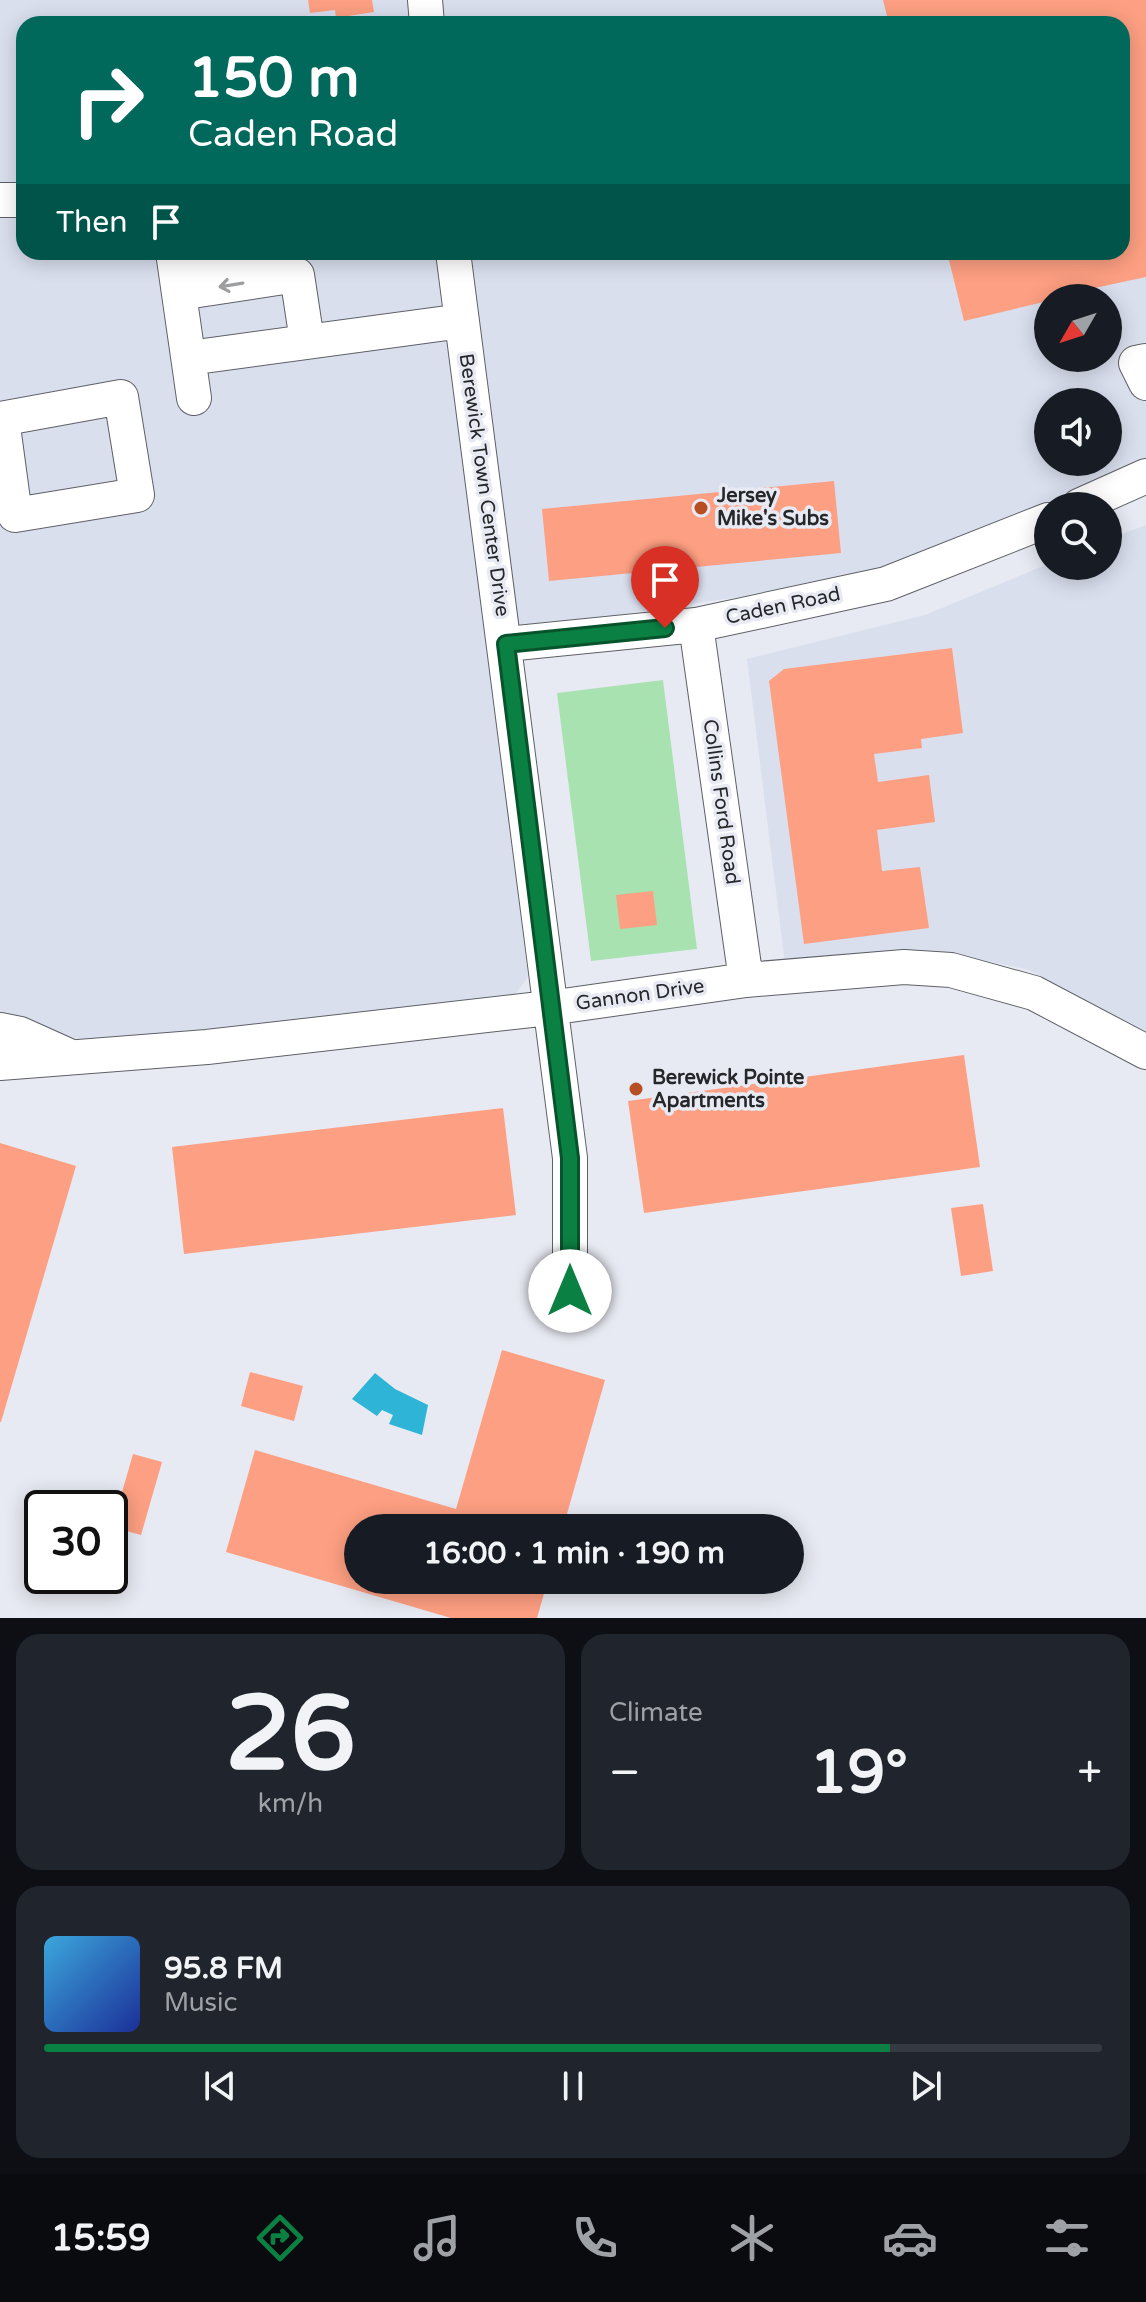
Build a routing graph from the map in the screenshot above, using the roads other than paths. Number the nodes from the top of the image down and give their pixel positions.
1 (225, 260) edge
2 (266, 260) edge
3 (454, 260) edge
4 (176, 270) edge
5 (462, 321) junction
6 (307, 341) junction
7 (189, 358) junction
8 (1146, 361) edge
9 (1146, 383) edge
10 (194, 398) dead end
11 (1, 419) edge
12 (1146, 476) edge
13 (1110, 492) edge
14 (1034, 526) edge
15 (696, 625) junction
16 (506, 644) junction
17 (746, 980) junction
18 (549, 1008) junction
19 (0, 1030) edge
20 (1146, 1052) edge
21 (69, 1056) junction
22 (0, 1063) edge
23 (570, 1291) dead end

1 -> 4 street
6 -> 2 street
3 - 5 street, Berewick Town Center Drive
4 - 7 street
5 - 6 street
5 - 16 street, Berewick Town Center Drive
6 - 7 street
7 - 10 street
8 - 9 street
11 - 11 street
12 - 13 street
14 - 15 street, Caden Road
15 - 16 street, Caden Road
15 - 17 street, Collins Ford Road
16 - 18 street, Berewick Town Center Drive
17 - 18 street, Gannon Drive
17 - 20 street, Gannon Drive
18 - 21 street, Gannon Drive
18 - 23 street, Berewick Town Center Drive
19 - 21 street, Gannon Drive
21 - 22 street, Gannon Drive

